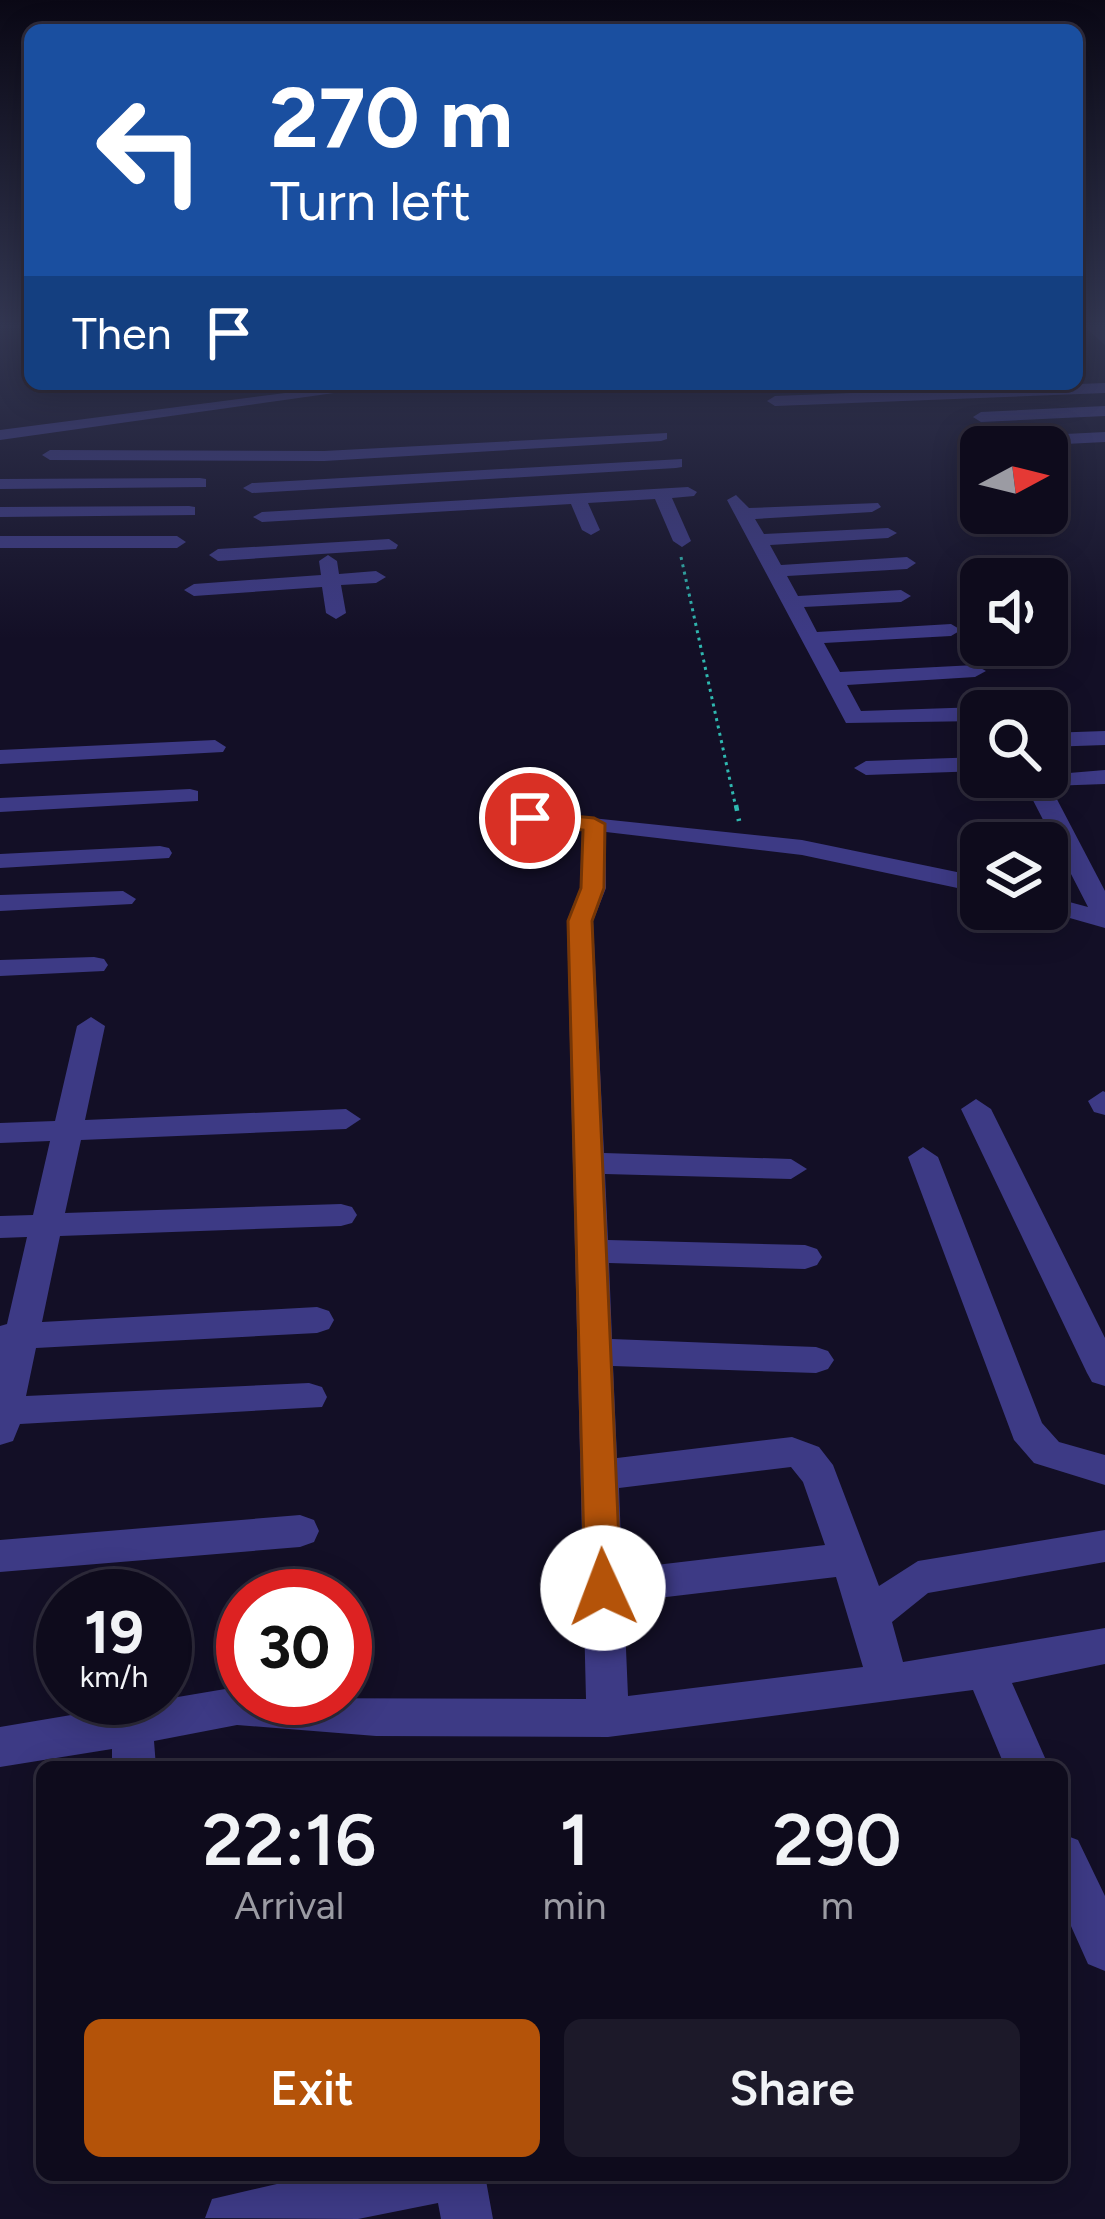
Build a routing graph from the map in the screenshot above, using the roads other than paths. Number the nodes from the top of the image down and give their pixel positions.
1 (221, 431) edge
2 (190, 432) edge
3 (217, 432) edge
4 (227, 432) edge
5 (0, 435) edge
6 (661, 436) dead end
7 (1105, 437) edge
8 (1068, 440) edge
9 (421, 451) junction
10 (50, 455) dead end
11 (676, 463) dead end
12 (431, 477) junction
13 (200, 483) junction
14 (0, 484) edge
15 (252, 488) dead end
16 (688, 492) dead end
17 (661, 494) junction
18 (578, 498) junction
19 (440, 507) junction
20 (872, 507) dead end
21 (189, 511) junction
22 (0, 512) edge
23 (320, 514) junction
24 (262, 517) dead end
25 (448, 530) dead end
26 (591, 530) dead end
27 (888, 533) dead end
28 (758, 540) junction
29 (0, 542) edge
30 (388, 544) dead end
31 (326, 548) junction
32 (681, 548) road end
33 (218, 555) dead end
34 (907, 563) dead end
35 (774, 571) junction
36 (376, 577) dead end
37 (331, 580) junction
38 (237, 587) junction
39 (194, 590) dead end
40 (901, 596) dead end
41 (792, 602) junction
42 (336, 613) dead end
43 (241, 615) dead end
44 (951, 630) dead end
45 (811, 638) junction
46 (975, 670) dead end
47 (833, 679) junction
48 (960, 715) edge
49 (1105, 738) edge
50 (1068, 739) edge
51 (215, 748) dead end
52 (0, 757) edge
53 (960, 765) edge
54 (866, 768) dead end
55 (1068, 778) edge
56 (1105, 778) edge
57 (190, 796) dead end
58 (1044, 798) edge
59 (0, 805) edge
60 (497, 815) dead end
61 (594, 824) junction
62 (160, 854) dead end
63 (114, 864) dead end
64 (2, 873) edge
65 (960, 879) edge
66 (0, 903) edge
67 (1068, 909) edge
68 (1105, 918) edge
69 (94, 964) dead end
70 (0, 968) edge
71 (91, 1026) dead end
72 (976, 1108) dead end
73 (346, 1119) dead end
74 (67, 1131) junction
75 (0, 1132) edge
76 (923, 1157) dead end
77 (588, 1163) junction
78 (791, 1169) dead end
79 (341, 1215) dead end
80 (46, 1226) junction
81 (0, 1228) edge
82 (591, 1251) junction
83 (805, 1257) dead end
84 (317, 1320) dead end
85 (10, 1336) edge
86 (594, 1349) junction
87 (817, 1360) dead end
88 (1105, 1373) edge
89 (309, 1396) dead end
90 (2, 1421) edge
91 (1105, 1470) edge
92 (598, 1474) junction
93 (300, 1531) dead end
94 (1105, 1546) edge
95 (0, 1556) edge
96 (850, 1559) junction
97 (603, 1588) junction
98 (870, 1616) junction
99 (1105, 1646) edge
100 (985, 1670) junction
101 (888, 1682) junction
102 (608, 1718) junction
103 (0, 1747) edge
104 (129, 1747) edge
105 (1024, 1761) edge
106 (1068, 1869) edge
107 (1105, 1947) edge
108 (418, 2181) edge
109 (460, 2181) edge
110 (231, 2218) edge
111 (467, 2219) edge

1 - 13 street
2 - 5 street
3 - 10 street
4 - 9 street
6 - 9 street
7 - 8 street
9 - 12 street
11 - 12 street
12 - 15 street
12 - 19 street
13 - 14 street
13 - 21 street
16 - 17 street
17 - 18 street
17 - 32 street
18 - 19 street
18 - 26 street
19 - 23 street
19 - 25 street
20 - 28 street
21 - 22 street
21 - 29 street
23 - 24 street
23 - 31 street
27 - 28 street
28 - 35 street
30 - 31 street
31 - 33 street
31 - 37 street
34 - 35 street
35 - 41 street
36 - 37 street
37 - 38 street
37 - 42 street
38 - 39 street
38 - 43 street
40 - 41 street
41 - 45 street
44 - 45 street
45 - 47 street
46 - 47 street
47 - 48 street
49 - 50 street
51 - 52 street
53 - 54 street
55 - 56 street
57 - 59 street
58 - 68 street
60 - 61 street
61 - 65 street
61 - 77 street
62 - 64 street
63 - 66 street
67 - 68 street
69 - 70 street
71 - 74 street
72 - 88 street
73 - 74 street
74 - 75 street
74 - 80 street
76 - 91 street
77 - 78 street
77 - 82 street
79 - 80 street
80 - 81 street
80 - 85 street
82 - 83 street
82 - 86 street
84 - 85 street
85 - 90 street
86 - 87 street
86 - 92 street
89 - 90 street
92 - 96 street
92 - 97 street
93 - 95 street
94 - 98 street
96 - 97 street
96 - 98 street
97 - 102 street
98 - 101 street
99 - 100 street
100 - 101 street
100 - 105 street
101 - 102 street
102 - 104 street
103 - 104 street
106 - 107 street
108 - 110 street
109 - 111 street

